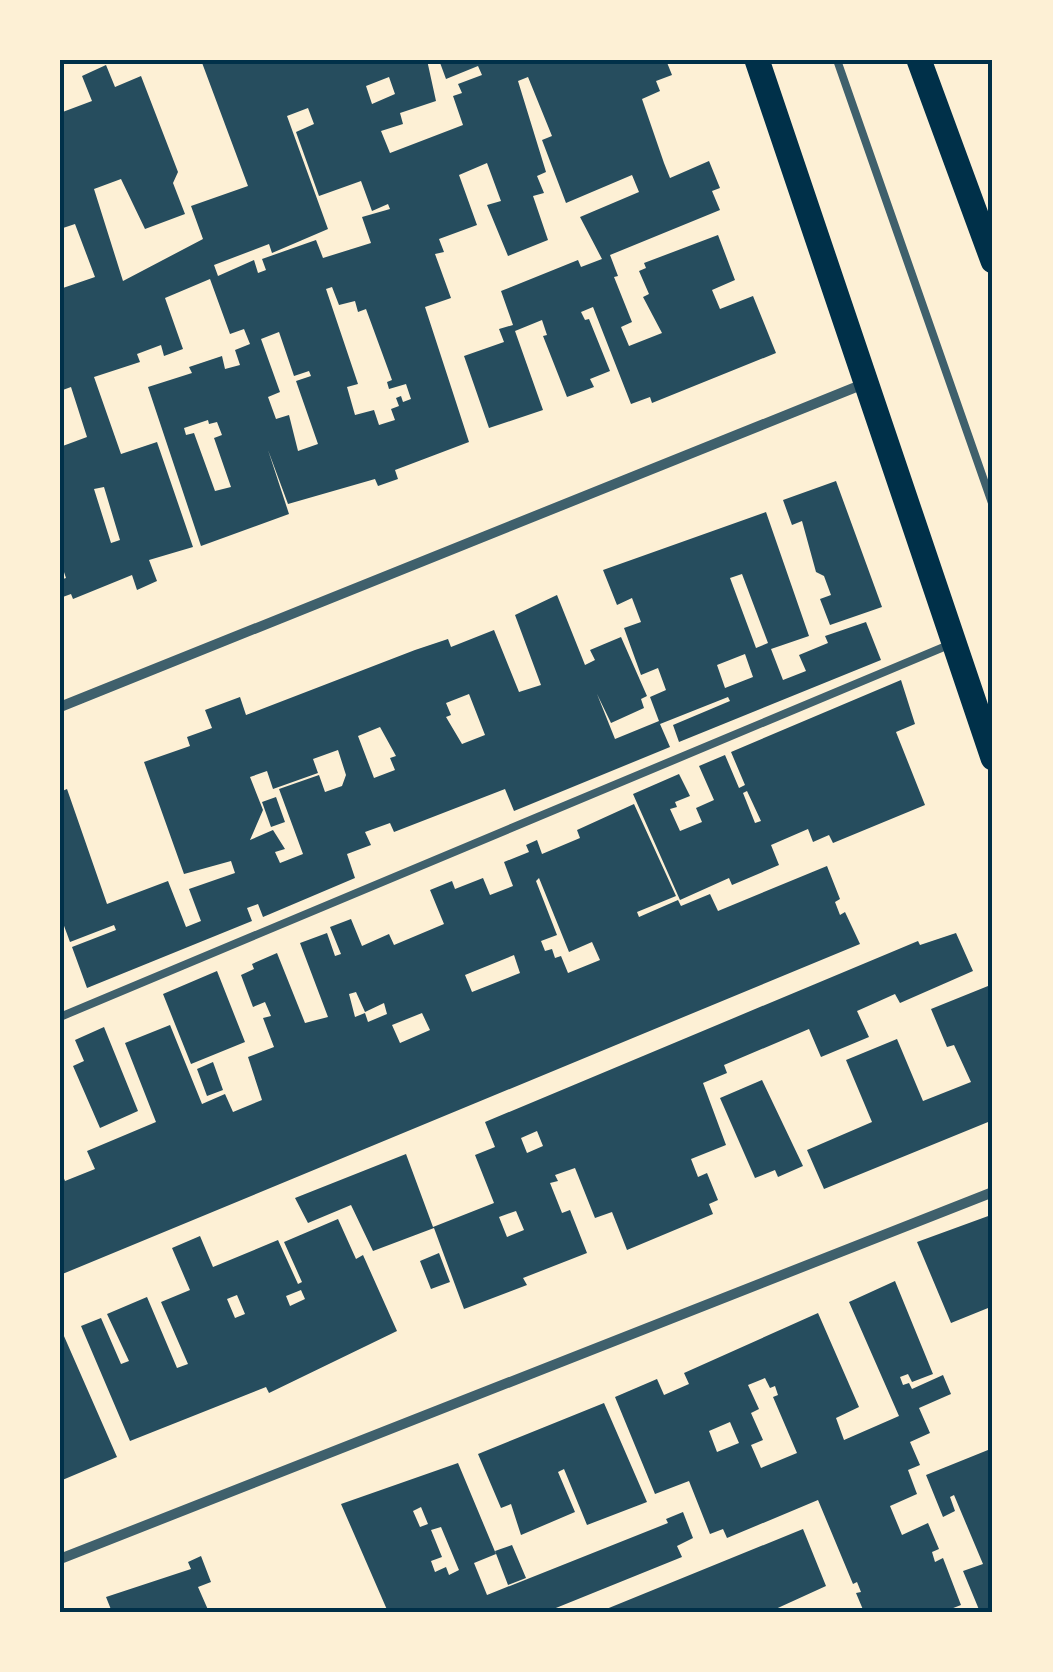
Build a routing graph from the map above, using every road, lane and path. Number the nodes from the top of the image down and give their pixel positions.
1 (757, 60) edge
2 (837, 60) edge
3 (919, 60) edge
4 (993, 262) edge
5 (866, 383) junction
6 (993, 506) edge
7 (952, 644) junction
8 (60, 707) edge
9 (993, 758) edge
10 (60, 1017) edge
11 (993, 1192) edge
12 (60, 1560) edge

1 - 5 main road
2 - 6 lane
3 - 4 main road
5 - 7 main road
5 - 8 street
7 - 9 main road
7 - 10 lane
11 - 12 street

